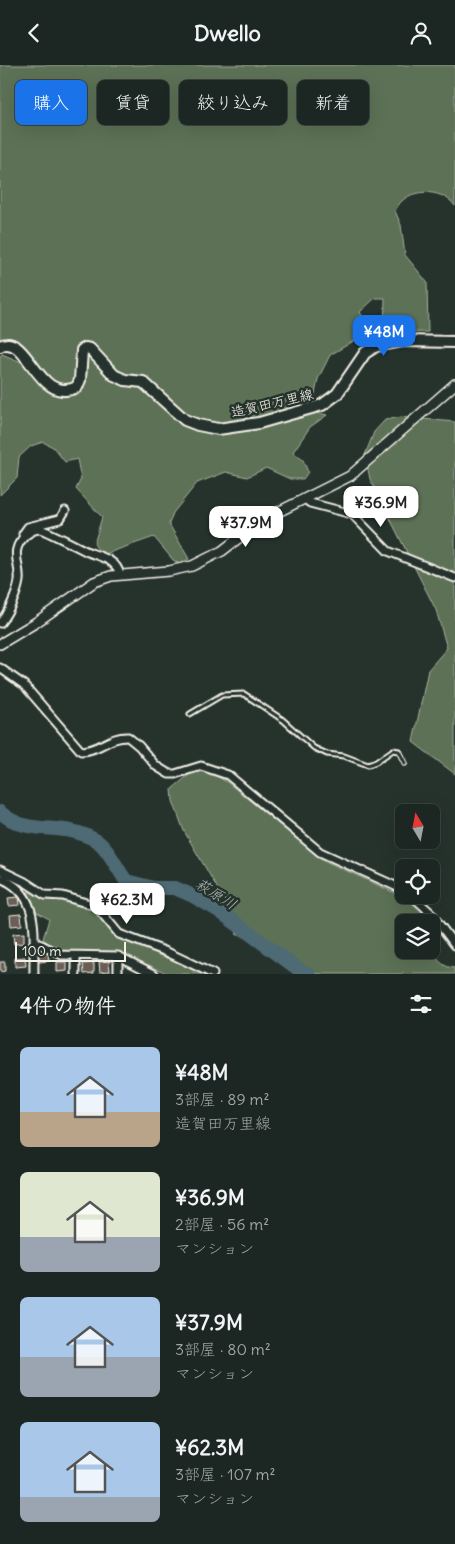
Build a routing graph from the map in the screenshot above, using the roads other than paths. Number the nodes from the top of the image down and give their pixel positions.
1 (455, 342) edge
2 (0, 346) edge
3 (455, 384) edge
4 (305, 499) junction
5 (65, 511) dead end
6 (21, 540) junction
7 (120, 575) junction
8 (455, 578) edge
9 (0, 623) edge
10 (0, 644) edge
11 (0, 667) edge
12 (190, 714) dead end
13 (405, 763) dead end
14 (0, 870) edge
15 (0, 878) edge
16 (395, 887) edge
17 (421, 904) edge
18 (33, 944) junction
19 (455, 945) edge
20 (76, 956) junction
21 (118, 957) junction
22 (34, 974) edge
23 (76, 974) edge
24 (118, 974) edge
25 (154, 974) edge
26 (214, 974) edge

1 - 2 main road, 造賀田万里線
3 - 4 street
4 - 7 street
4 - 8 street
5 - 6 street
6 - 7 street
6 - 9 street
7 - 10 street
11 - 16 street
12 - 13 lane
14 - 26 street
15 - 18 street
17 - 19 street
18 - 20 street
18 - 22 street
20 - 21 street
20 - 23 street
21 - 24 street
21 - 25 street

